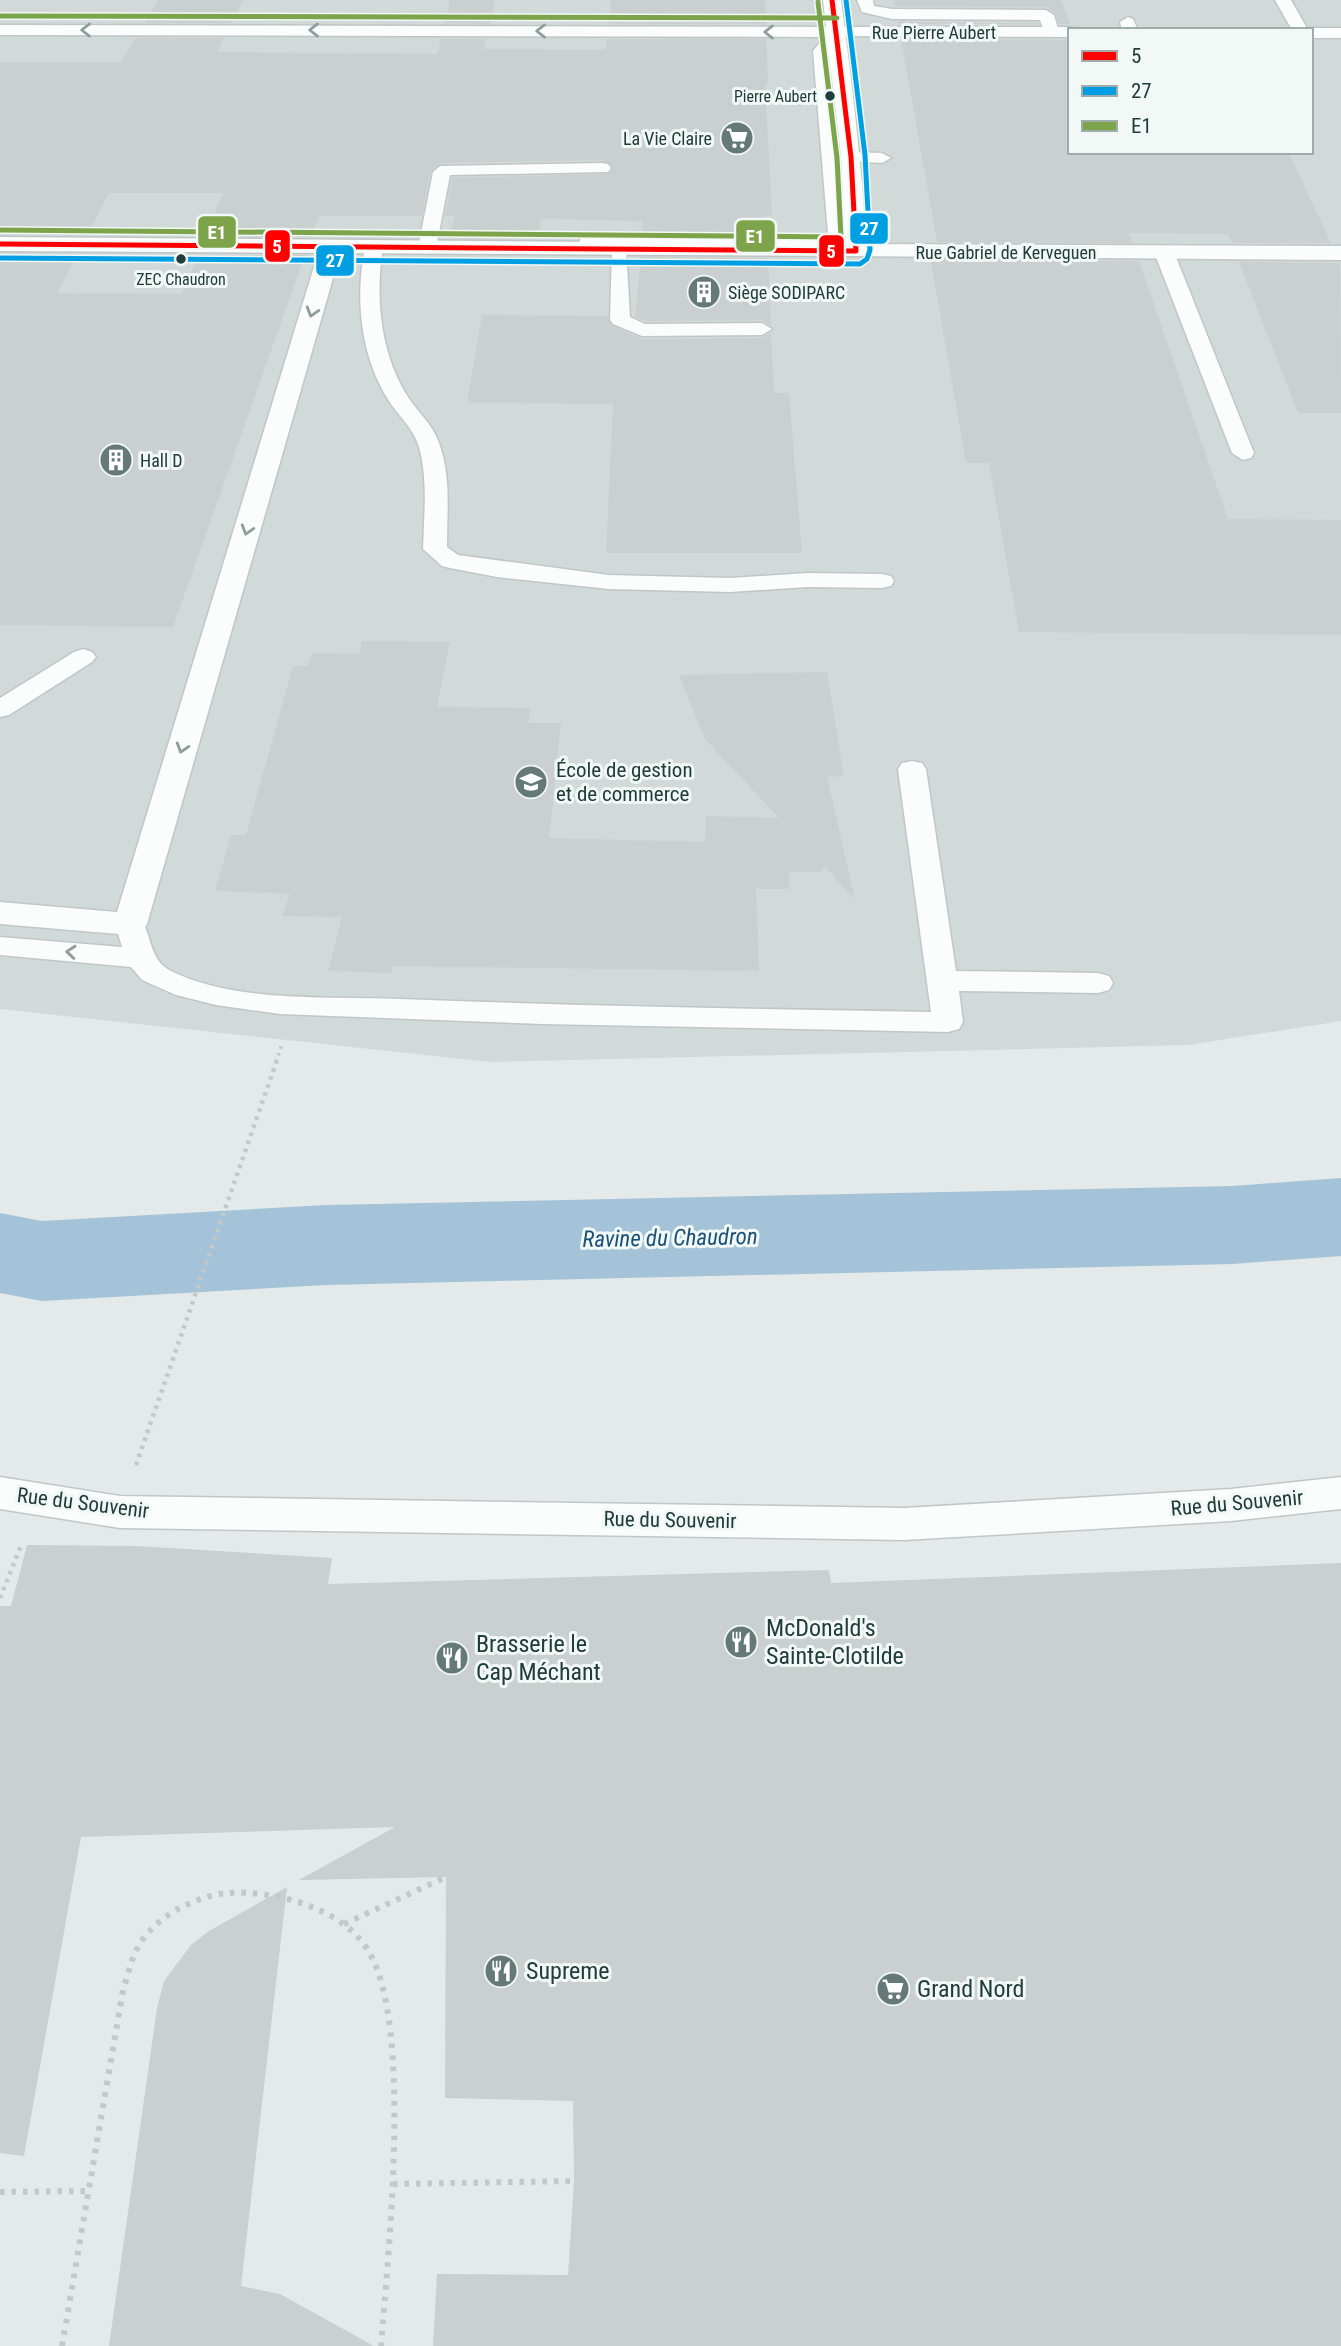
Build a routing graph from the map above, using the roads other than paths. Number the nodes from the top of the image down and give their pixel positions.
1 (831, 0) edge
2 (866, 0) edge
3 (1283, 0) edge
4 (1299, 28) edge
5 (0, 30) edge
6 (837, 32) junction
7 (1060, 32) edge
8 (1313, 33) edge
9 (1341, 33) edge
10 (851, 157) junction
11 (882, 158) dead end
12 (602, 168) dead end
13 (0, 242) edge
14 (428, 244) junction
15 (331, 247) junction
16 (374, 247) junction
17 (619, 251) junction
18 (856, 251) junction
19 (1164, 252) junction
20 (1341, 253) edge
21 (762, 329) dead end
22 (1244, 453) dead end
23 (882, 582) dead end
24 (83, 657) dead end
25 (0, 709) edge
26 (912, 769) dead end
27 (0, 913) edge
28 (130, 924) junction
29 (0, 946) edge
30 (139, 958) junction
31 (943, 981) junction
32 (1098, 983) dead end
33 (0, 1493) edge
34 (1341, 1493) edge

1 - 6 street
2 - 7 lane
3 - 4 lane
6 -> 5 street, Rue Pierre Aubert
6 - 7 street, Rue Pierre Aubert
6 - 10 street
6 - 14 lane
8 - 9 street
10 - 11 lane
10 - 18 street
12 - 14 lane
13 - 14 lane
13 - 15 street, Rue Gabriel de Kerveguen
14 - 16 street, Rue Gabriel de Kerveguen
14 - 17 street, Rue Gabriel de Kerveguen
15 - 16 street, Rue Gabriel de Kerveguen
15 -> 28 street
16 - 23 lane
17 - 18 street, Rue Gabriel de Kerveguen
17 - 21 lane
18 - 19 street, Rue Gabriel de Kerveguen
19 - 20 street, Rue Gabriel de Kerveguen
19 - 22 lane
24 - 25 lane
26 - 31 lane
27 - 28 street
28 - 30 lane
30 -> 29 lane
30 - 31 lane
31 - 32 lane
33 - 34 lane, Rue du Souvenir

